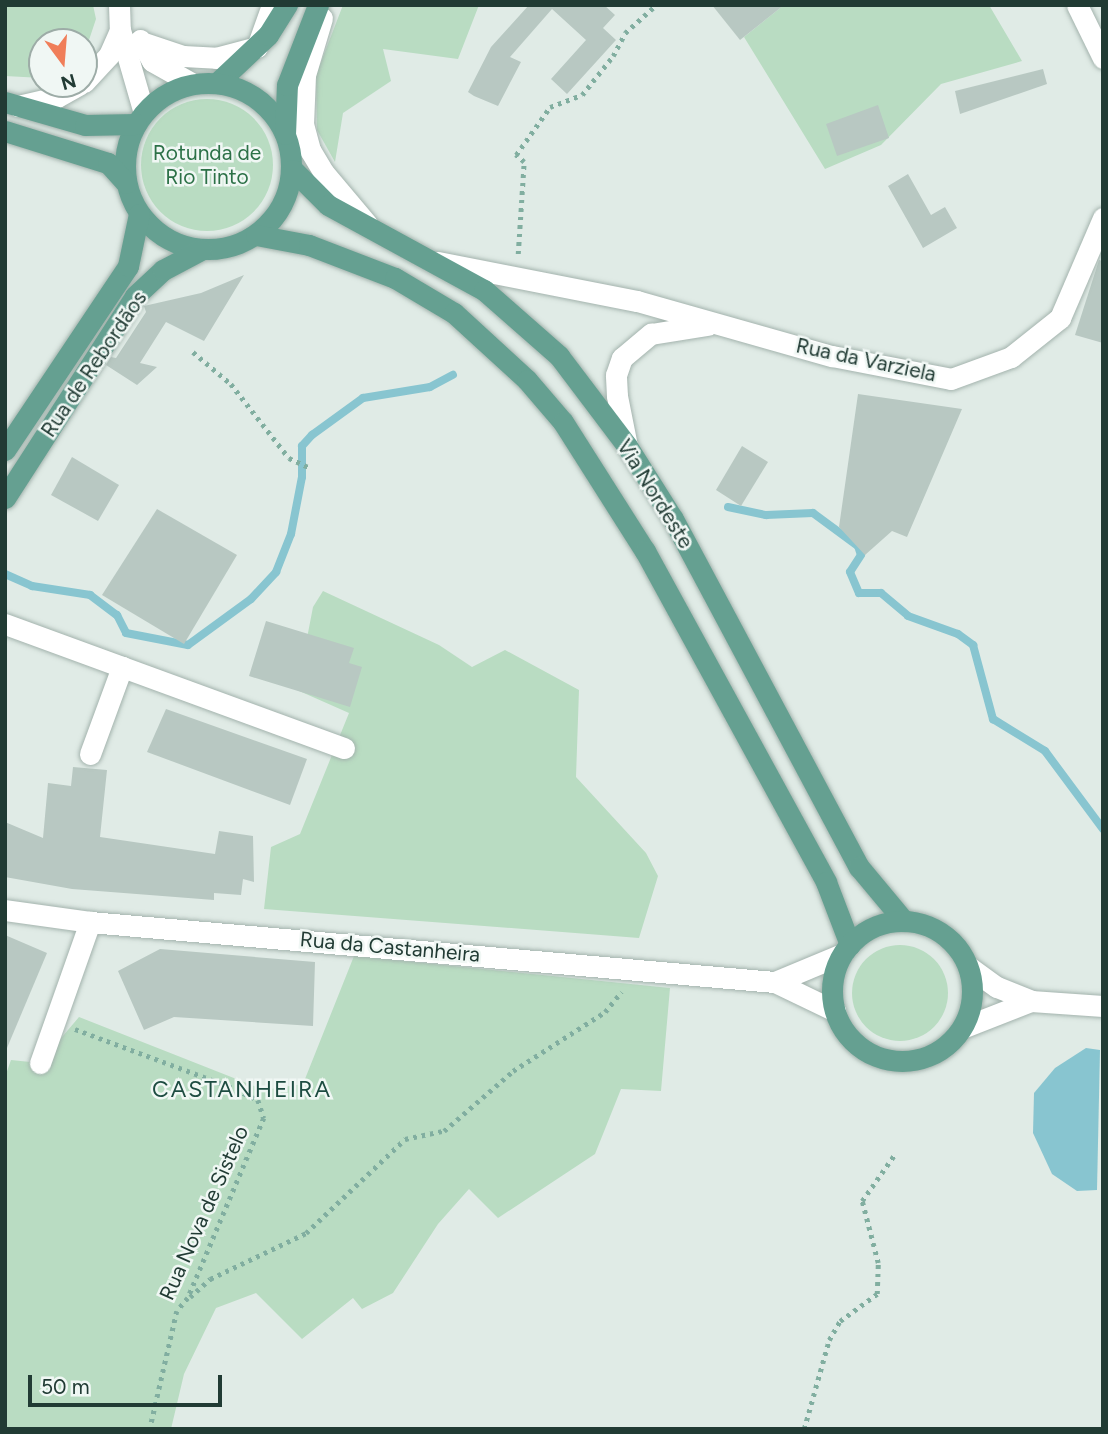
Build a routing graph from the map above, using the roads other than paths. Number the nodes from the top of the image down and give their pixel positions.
1 (272, 5) edge
2 (287, 5) edge
3 (318, 5) edge
4 (326, 5) edge
5 (1077, 5) edge
6 (122, 6) edge
7 (120, 30) junction
8 (262, 41) junction
9 (141, 42) junction
10 (1103, 58) edge
11 (98, 66) edge
12 (217, 83) junction
13 (193, 84) junction
14 (51, 98) edge
15 (12, 104) edge
16 (140, 119) junction
17 (5, 131) edge
18 (290, 151) junction
19 (127, 183) junction
20 (139, 214) junction
21 (1103, 218) edge
22 (367, 224) junction
23 (256, 235) junction
24 (201, 250) junction
25 (436, 262) junction
26 (716, 323) junction
27 (627, 446) junction
28 (5, 450) edge
29 (5, 498) edge
30 (5, 624) edge
31 (122, 667) junction
32 (344, 748) dead end
33 (90, 754) dead end
34 (5, 910) edge
35 (904, 921) junction
36 (90, 922) junction
37 (846, 949) junction
38 (969, 967) junction
39 (775, 982) junction
40 (1031, 1001) junction
41 (1103, 1006) edge
42 (835, 1011) junction
43 (962, 1028) junction
44 (40, 1063) dead end

1 - 8 street
2 - 8 main road
3 - 18 main road
4 - 22 street
5 - 10 street
6 - 7 street
6 - 9 street
7 - 11 street
7 - 16 street
8 - 9 street
8 - 12 main road
9 - 13 street
12 - 13 main road
12 - 18 main road
13 - 16 main road
14 - 15 street
15 - 16 main road
16 - 19 main road
17 - 19 main road
18 - 22 main road, Via Nordeste
18 - 23 main road
19 - 20 main road
20 - 24 main road
20 - 28 main road, Rua de Rebordãos
21 - 26 street, Rua da Varziela
22 - 25 main road, Via Nordeste
23 - 24 main road
23 - 37 main road, Via Nordeste
24 - 29 main road, Rua de Rebordãos
25 - 26 street, Rua da Varziela
25 - 27 main road, Via Nordeste
26 - 27 street, Rua da Varziela
27 - 35 main road, Via Nordeste
30 - 31 street
31 - 32 street
31 - 33 street
34 - 36 street, Rua da Castanheira
35 - 37 main road
35 - 38 main road
36 - 39 street, Rua da Castanheira
36 - 44 street
37 - 39 street, Rua da Castanheira
37 - 42 main road
38 - 40 street
38 - 43 main road
39 - 42 street, Rua da Castanheira
40 - 41 street
40 - 43 street
42 - 43 main road

